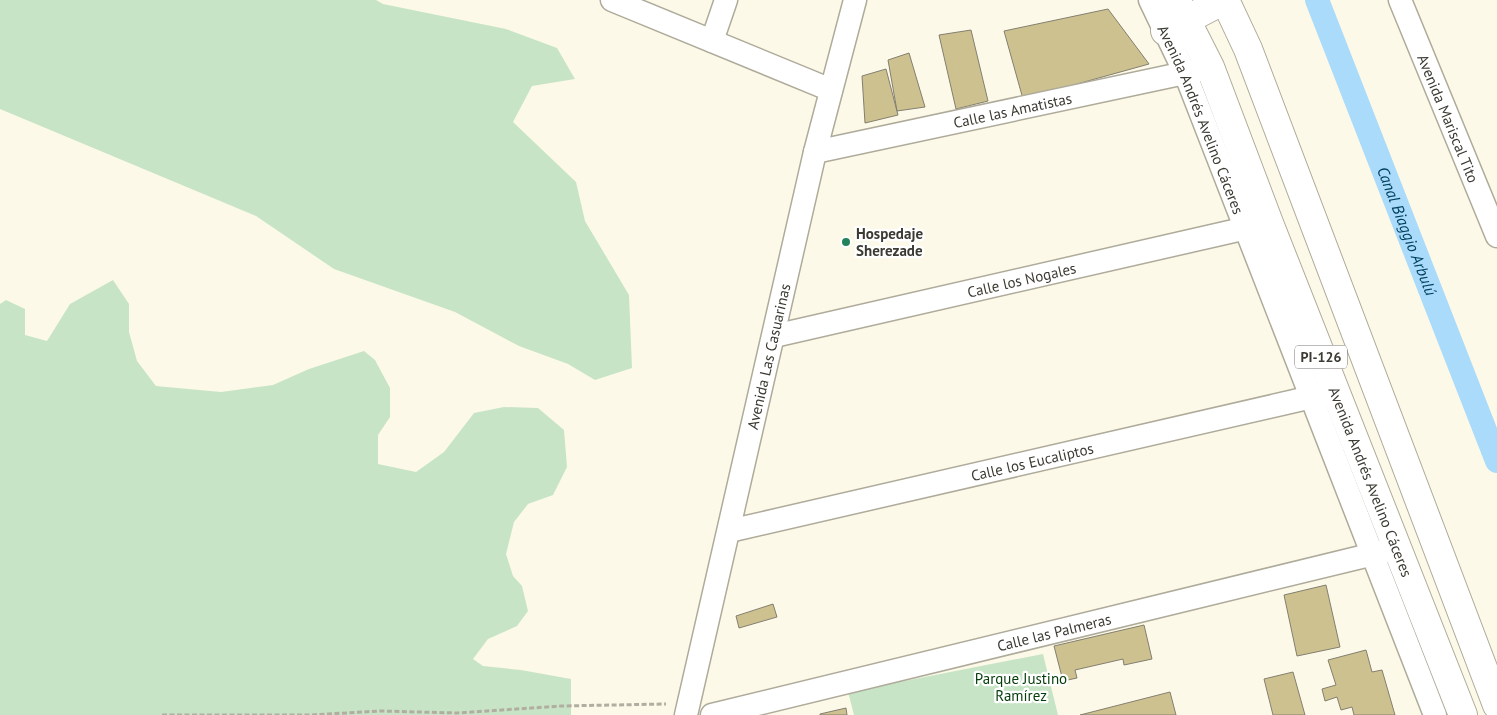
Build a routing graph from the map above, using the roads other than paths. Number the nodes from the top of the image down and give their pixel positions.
1 (612, 0) edge
2 (726, 0) edge
3 (855, 0) edge
4 (1150, 0) edge
5 (1224, 0) edge
6 (1400, 0) edge
7 (1176, 17) edge
8 (712, 41) junction
9 (1198, 70) junction
10 (832, 90) junction
11 (816, 152) junction
12 (1258, 226) junction
13 (1497, 236) edge
14 (774, 336) junction
15 (1323, 394) junction
16 (729, 531) junction
17 (1384, 552) junction
18 (1497, 705) edge
19 (688, 710) edge
20 (712, 715) edge
21 (1435, 715) edge
22 (1463, 715) edge

1 - 8 street
2 - 8 street
3 - 10 street, Avenida Las Casuarinas
4 - 7 street, Avenida Andrés Avelino Cáceres
5 - 7 highway
5 - 18 highway, PI-126
6 - 13 street, Avenida Mariscal Tito
7 - 9 highway, Avenida Andrés Avelino Cáceres / PI-126
8 - 10 street
9 - 11 street, Calle las Amatistas
9 - 12 highway, Avenida Andrés Avelino Cáceres / PI-126
10 - 11 street, Avenida Las Casuarinas
11 - 14 street, Avenida Las Casuarinas
12 - 14 street, Calle los Nogales
12 - 15 highway, Avenida Andrés Avelino Cáceres / PI-126
14 - 16 street, Avenida Las Casuarinas
15 - 16 street, Calle los Eucaliptos
15 - 17 highway, Avenida Andrés Avelino Cáceres / PI-126
16 - 19 street, Avenida Las Casuarinas
17 - 20 street, Calle las Palmeras
17 - 21 street, Avenida Andrés Avelino Cáceres
17 - 22 highway, Avenida Andrés Avelino Cáceres / PI-126

